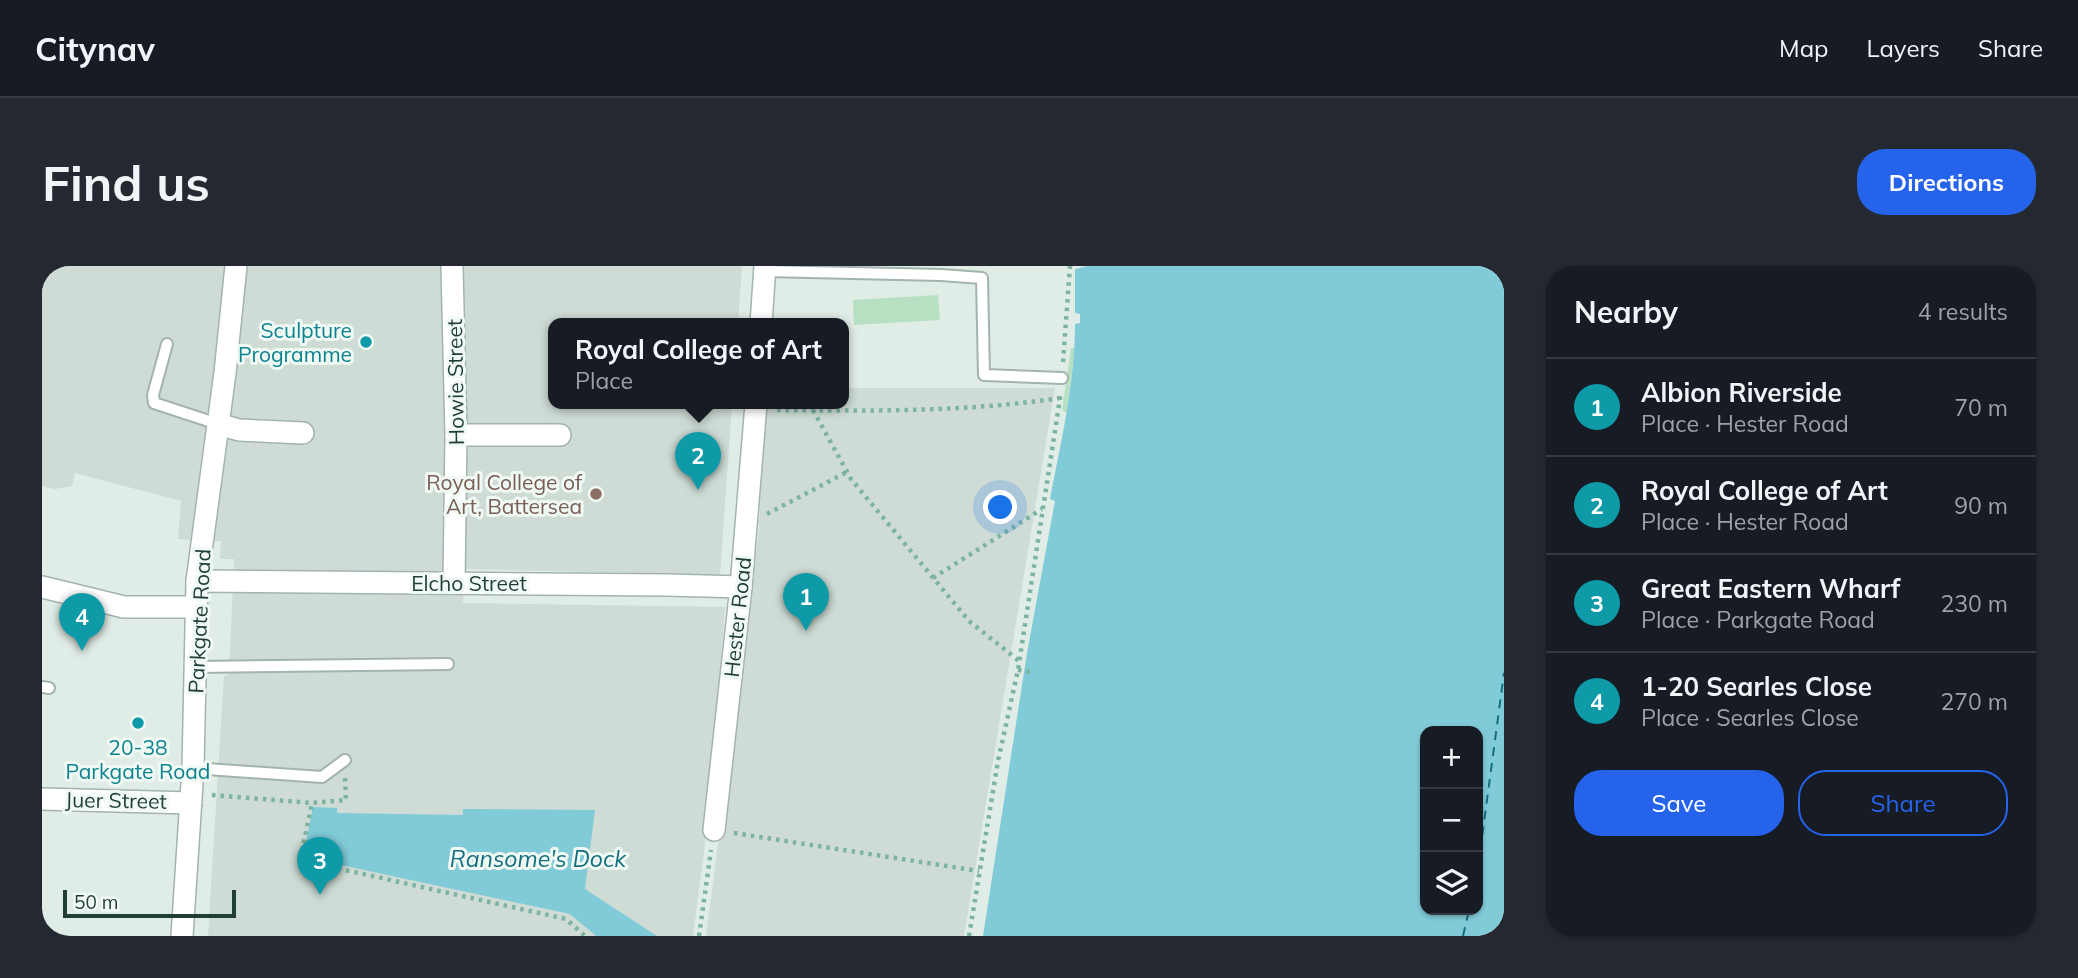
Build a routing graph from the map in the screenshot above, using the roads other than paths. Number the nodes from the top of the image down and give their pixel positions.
1 (236, 266) edge
2 (452, 266) edge
3 (765, 269) edge
4 (761, 318) edge
5 (167, 344) dead end
6 (1062, 377) road end
7 (755, 409) edge
8 (218, 424) junction
9 (303, 433) dead end
10 (456, 435) junction
11 (560, 435) dead end
12 (197, 581) junction
13 (454, 583) junction
14 (42, 587) edge
15 (740, 587) junction
16 (196, 607) junction
17 (448, 664) dead end
18 (197, 667) junction
19 (345, 760) road end
20 (193, 768) junction
21 (42, 799) edge
22 (191, 803) junction
23 (714, 830) road end
24 (182, 936) edge

1 - 8 street, Parkgate Road
2 - 10 street, Howie Street
3 - 4 street
3 - 6 lane
5 - 8 lane
7 - 15 street, Hester Road
8 - 9 street
8 - 12 street, Parkgate Road
10 - 11 street
10 - 13 street, Howie Street
12 - 13 street, Elcho Street
12 - 16 street, Parkgate Road
13 - 15 street, Elcho Street
14 - 16 street
15 - 23 street, Hester Road
16 - 18 street, Parkgate Road
17 - 18 lane
18 - 20 street, Parkgate Road
19 - 20 lane
20 - 22 street, Parkgate Road
21 - 22 street, Juer Street
22 - 24 street, Parkgate Road

